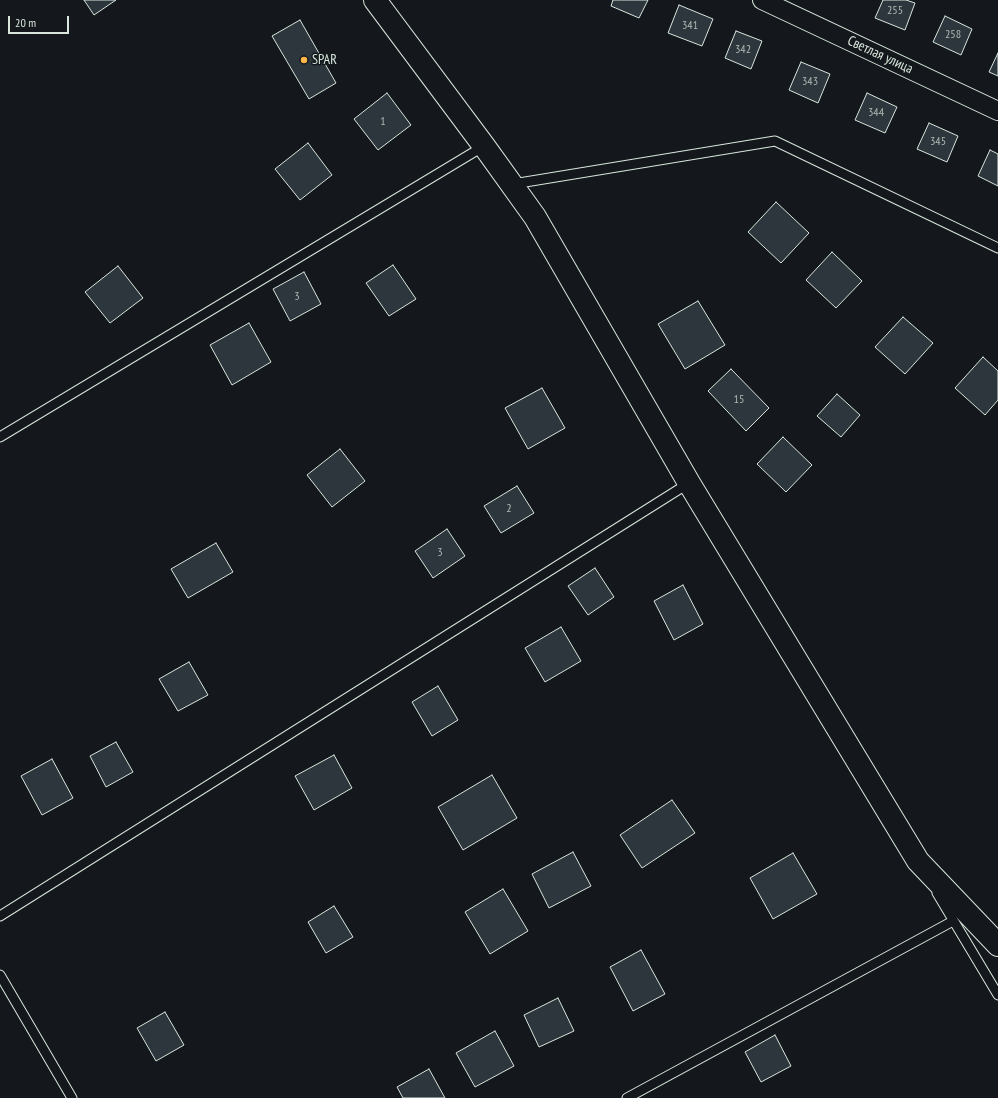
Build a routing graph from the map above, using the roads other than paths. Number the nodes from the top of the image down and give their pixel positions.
1 (375, 0) edge
2 (762, 0) edge
3 (998, 110) edge
4 (484, 146) junction
5 (512, 184) junction
6 (998, 248) edge
7 (0, 437) edge
8 (689, 483) junction
9 (918, 861) junction
10 (0, 916) edge
11 (954, 920) junction
12 (998, 945) edge
13 (0, 975) edge
14 (998, 994) edge
15 (72, 1098) edge
16 (627, 1098) edge

1 - 4 street
2 - 3 street, Светлая улица
4 - 5 street
4 - 7 lane
5 - 6 lane
5 - 8 street
8 - 9 street
8 - 10 lane
9 - 11 lane
9 - 12 street
11 - 14 lane
11 - 16 lane
13 - 15 lane

